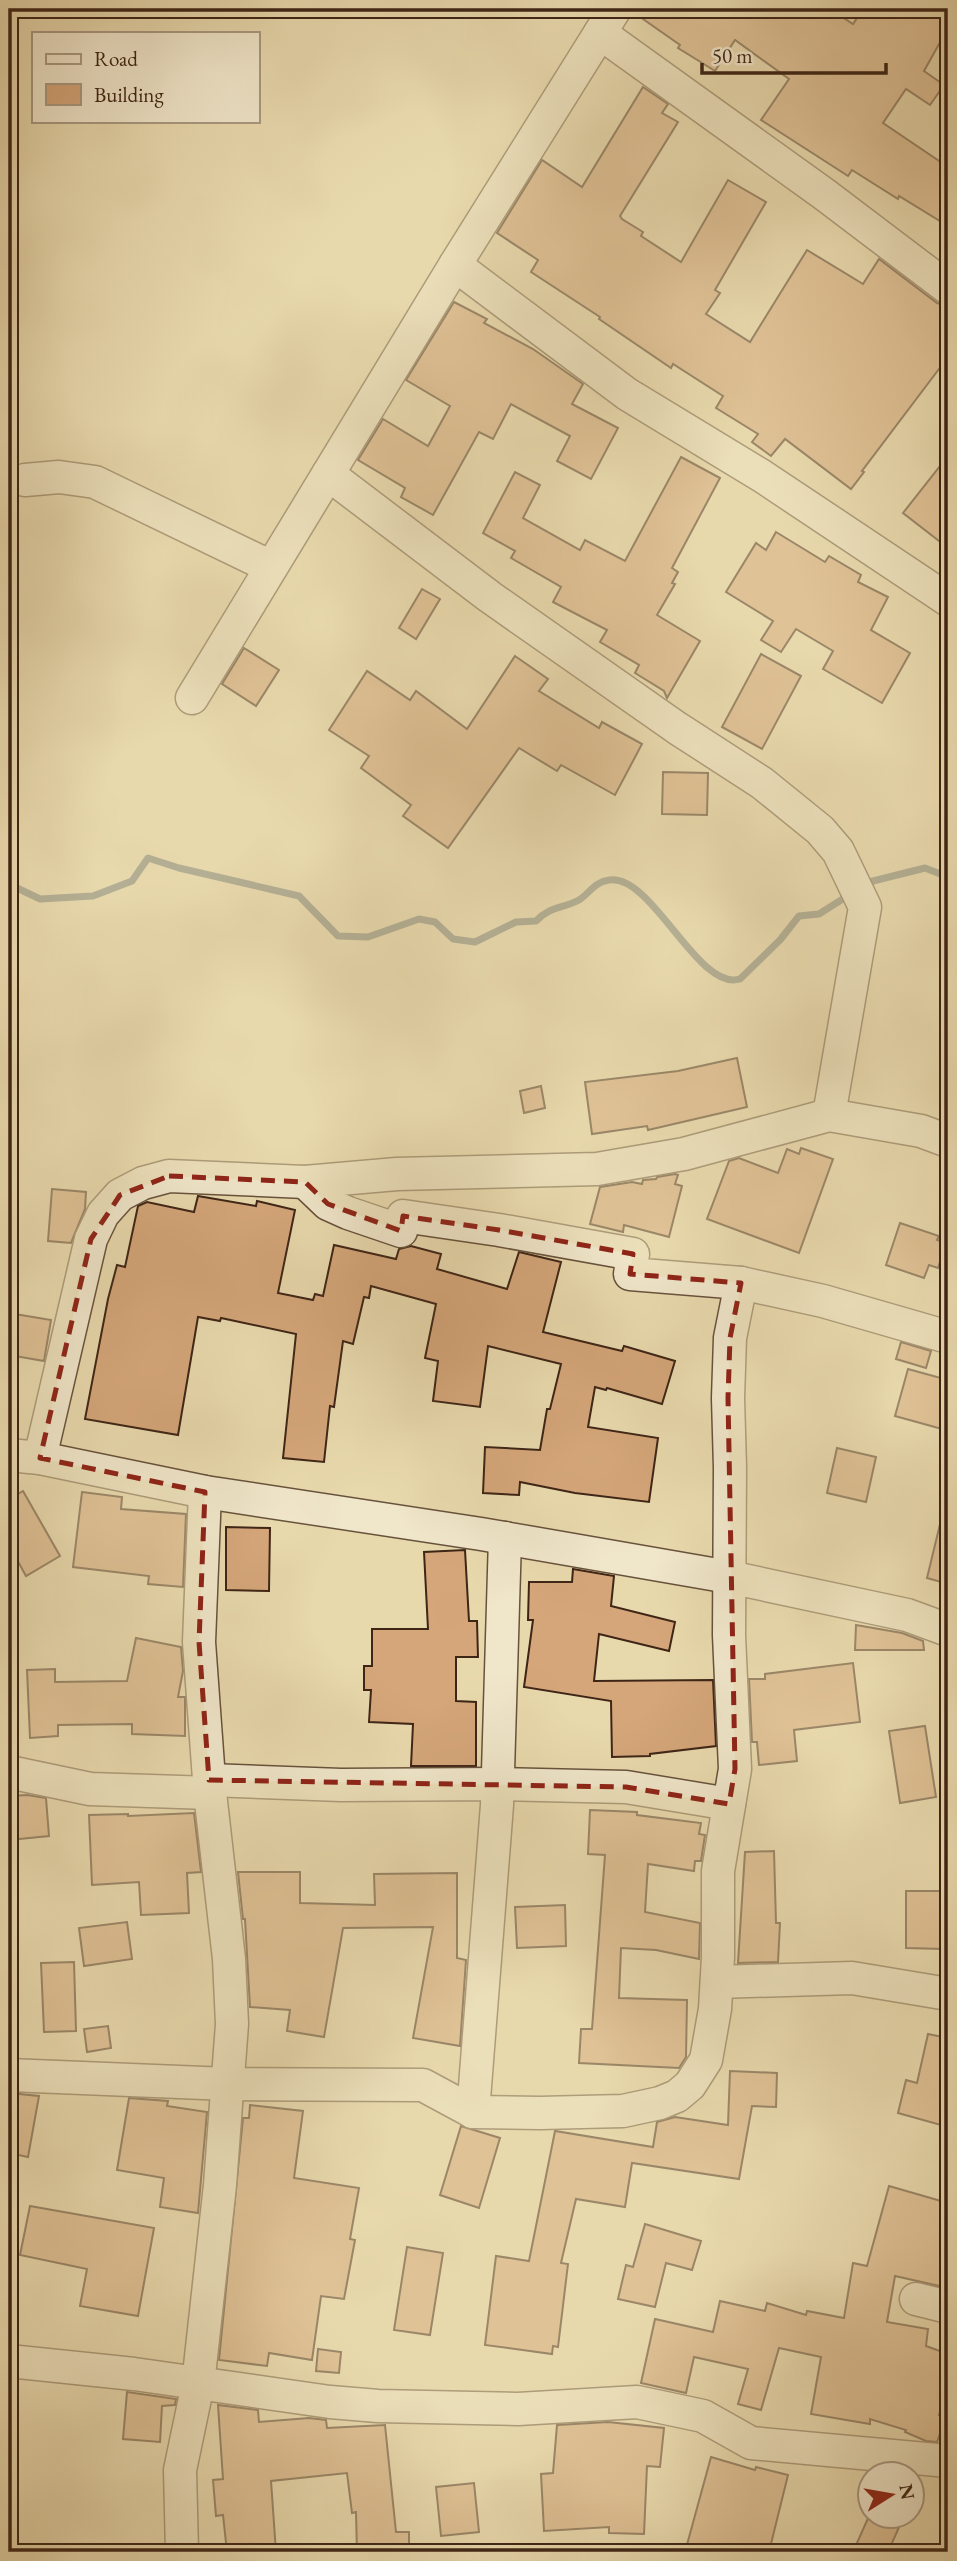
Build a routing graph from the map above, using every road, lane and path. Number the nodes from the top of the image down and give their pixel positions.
1 (607, 21) edge
2 (455, 265) junction
3 (948, 288) edge
4 (328, 474) junction
5 (25, 480) dead end
6 (271, 567) junction
7 (948, 600) edge
8 (192, 698) dead end
9 (829, 1115) junction
10 (948, 1140) edge
11 (305, 1182) junction
12 (741, 1283) junction
13 (948, 1337) edge
14 (9, 1455) edge
15 (40, 1458) junction
16 (205, 1492) junction
17 (505, 1538) junction
18 (729, 1577) junction
19 (948, 1630) edge
20 (9, 1772) edge
21 (498, 1784) junction
22 (209, 1787) junction
23 (729, 1804) junction
24 (717, 1982) junction
25 (948, 1994) edge
26 (9, 2075) edge
27 (228, 2084) junction
28 (473, 2112) junction
29 (916, 2299) dead end
30 (948, 2307) edge
31 (9, 2361) edge
32 (198, 2384) junction
33 (948, 2462) edge
34 (182, 2552) edge

1 - 2 street
1 - 3 street
2 - 4 street
2 - 7 street
4 - 6 street
4 - 9 street
5 - 6 street
6 - 8 street
9 - 10 street
9 - 11 street
11 - 12 street
11 - 15 street
12 - 13 street
12 - 18 street
14 - 15 street
15 - 16 street
16 - 17 street
16 - 22 street
17 - 18 street
17 - 21 street
18 - 19 street
18 - 23 street
20 - 22 street
21 - 22 street
21 - 23 street
21 - 28 street
22 - 27 street
23 - 24 street
24 - 25 street
24 - 28 street
26 - 27 street
27 - 28 street
27 - 32 street
29 - 30 street
31 - 32 street
32 - 33 street
32 - 34 street

